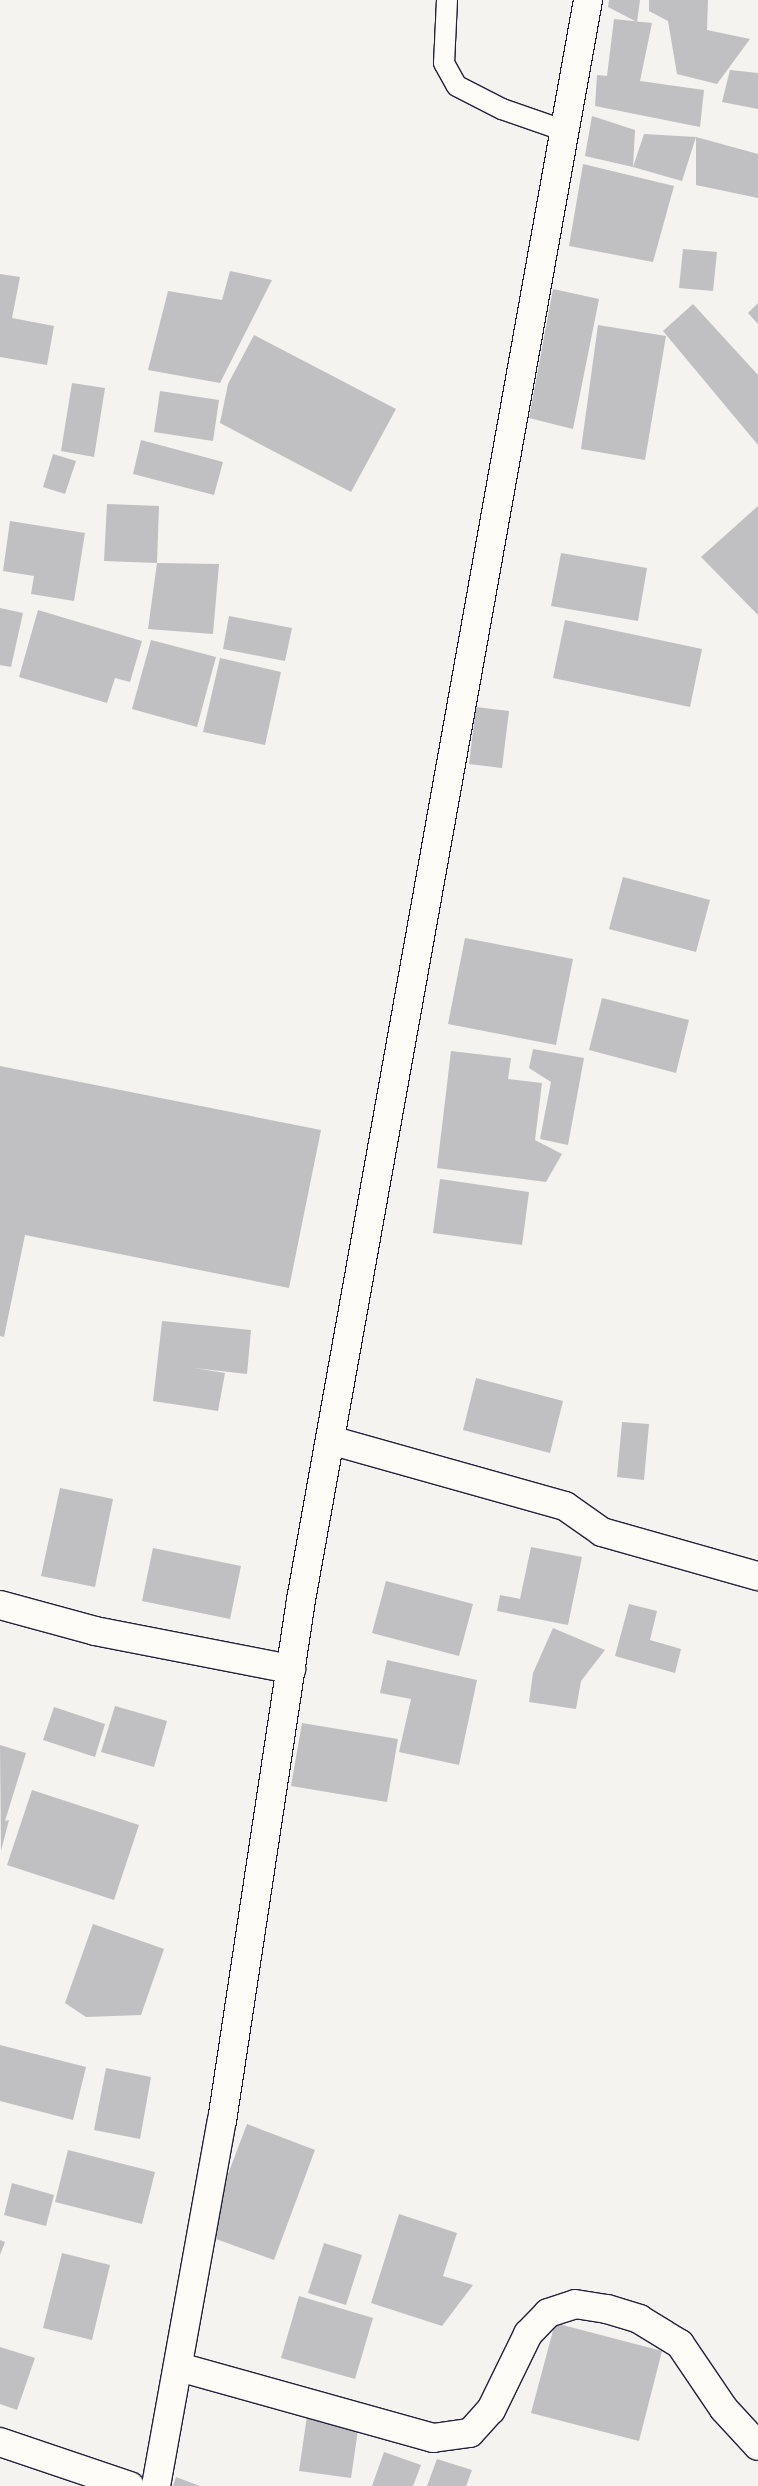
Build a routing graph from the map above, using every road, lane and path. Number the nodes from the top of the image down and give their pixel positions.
1 (447, 0) edge
2 (588, 0) edge
3 (565, 131) junction
4 (330, 1440) junction
5 (758, 1576) edge
6 (0, 1605) edge
7 (291, 1669) junction
8 (179, 2367) junction
9 (0, 2442) edge
10 (758, 2446) edge
11 (130, 2486) edge
12 (156, 2486) edge

1 - 3 lane
2 - 3 main road
3 - 4 main road
4 - 5 main road
4 - 7 main road
6 - 7 main road
7 - 8 main road
8 - 10 main road
8 - 12 main road
9 - 11 main road

